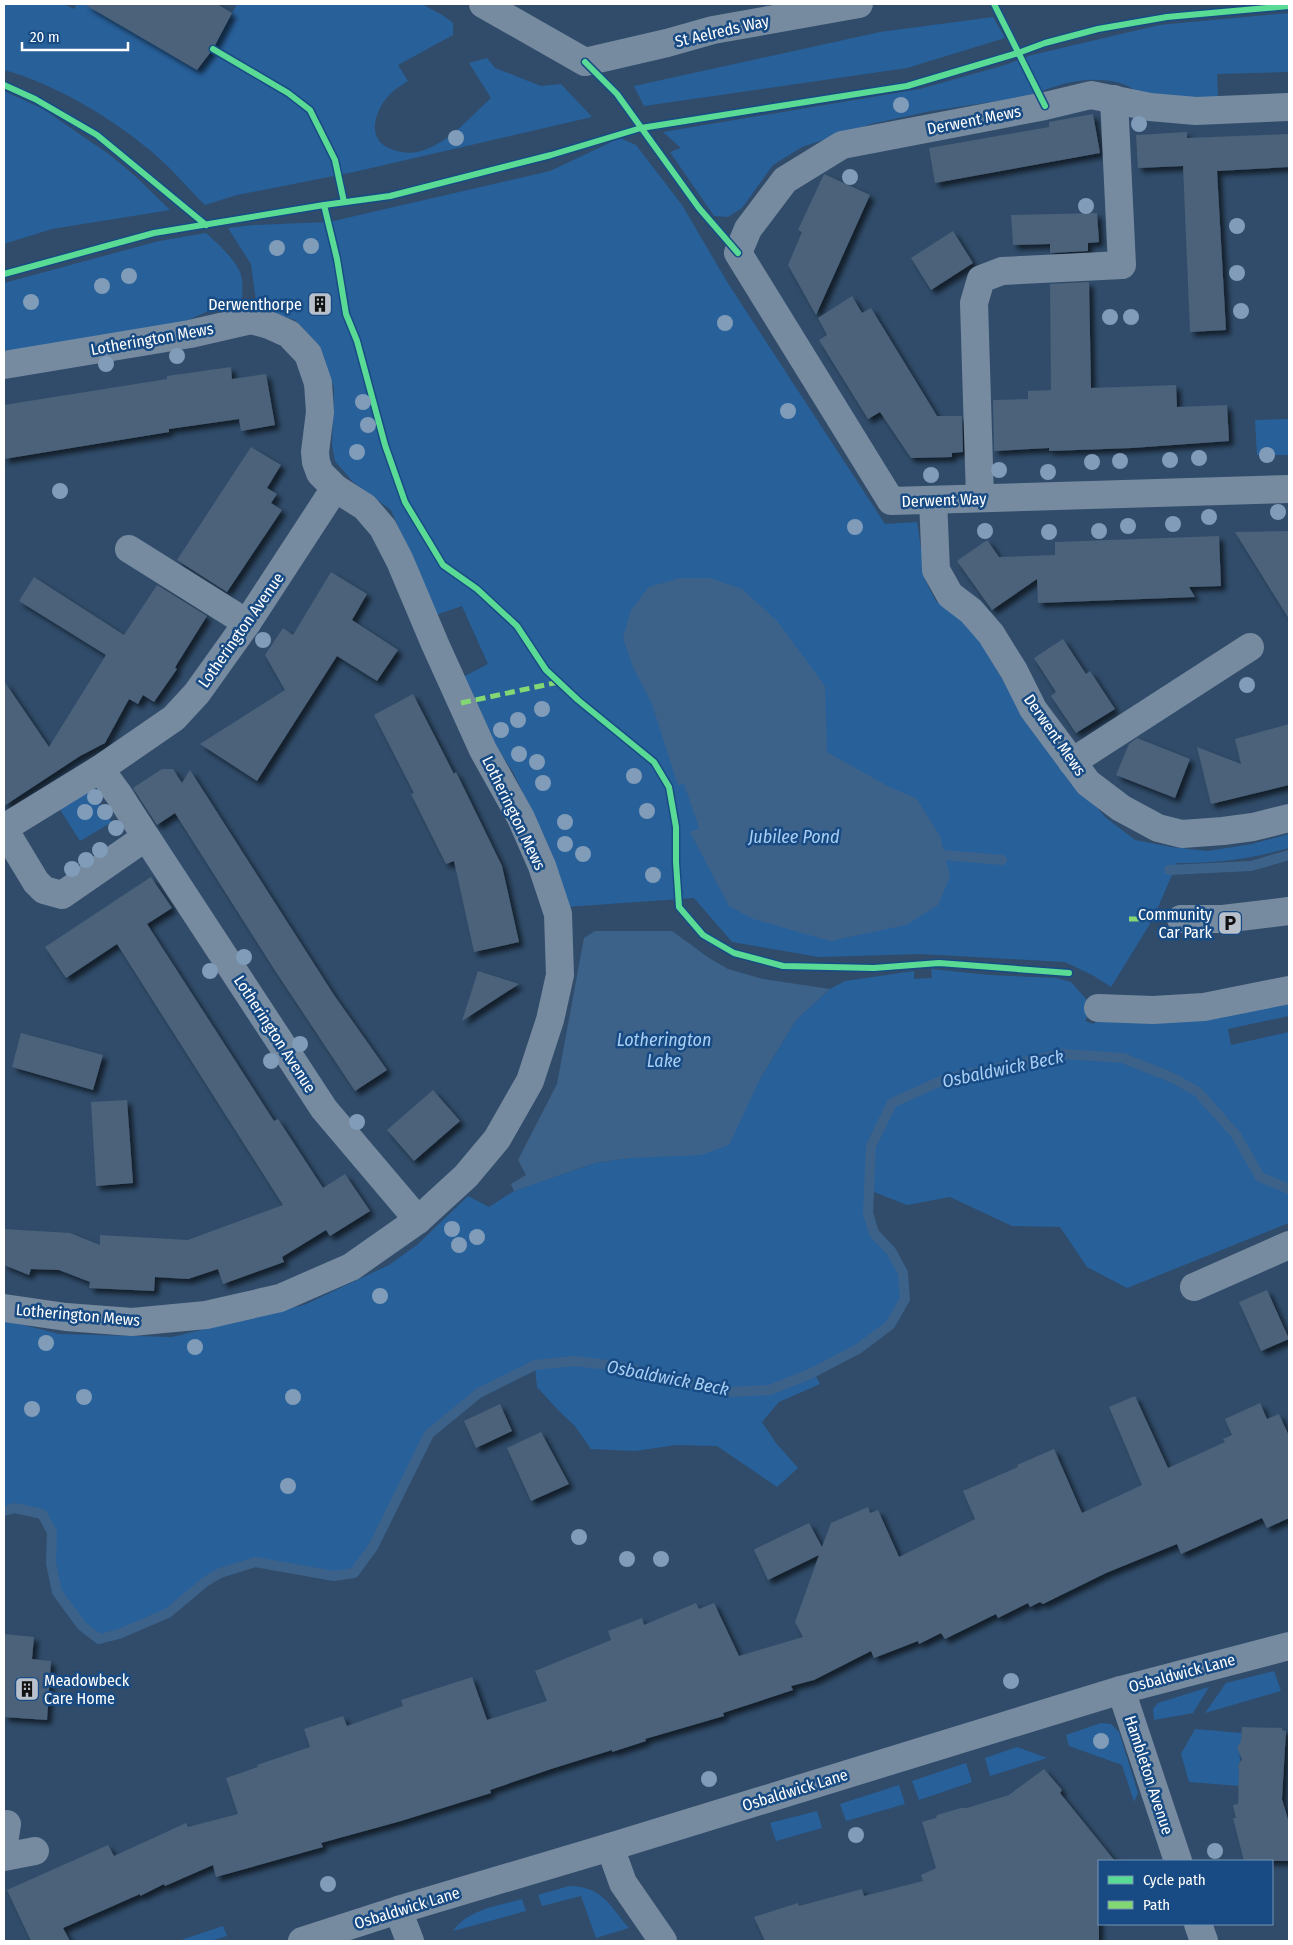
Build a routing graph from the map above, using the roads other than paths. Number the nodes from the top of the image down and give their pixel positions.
1 (483, 4) edge
2 (860, 4) edge
3 (1114, 99) junction
4 (1289, 108) edge
5 (738, 254) joint
6 (4, 365) edge
7 (335, 488) junction
8 (1289, 489) edge
9 (980, 498) junction
10 (933, 500) junction
11 (129, 549) dead end
12 (247, 623) junction
13 (1250, 647) dead end
14 (1072, 762) junction
15 (100, 769) junction
16 (1289, 818) edge
17 (5, 835) edge
18 (146, 837) junction
19 (1289, 910) edge
20 (1181, 919) dead end
21 (1289, 990) edge
22 (1098, 1008) dead end
23 (418, 1220) junction
24 (1289, 1245) edge
25 (1194, 1287) dead end
26 (4, 1308) edge
27 (1289, 1646) edge
28 (1121, 1690) junction
29 (610, 1847) junction
30 (35, 1851) dead end
31 (4, 1857) edge
32 (1178, 1860) edge
33 (398, 1910) junction
34 (1198, 1925) edge
35 (302, 1941) edge
36 (410, 1941) edge
37 (663, 1941) edge
38 (1204, 1941) edge

1 - 2 street, St Aelreds Way
3 - 4 street, Derwent Mews
3 - 5 street, Derwent Mews
3 - 9 street
5 - 10 street, Derwent Way
6 - 7 street, Lotherington Mews
7 - 12 street, Lotherington Avenue
7 - 23 street, Lotherington Mews
8 - 9 street, Derwent Way
9 - 10 street, Derwent Way
10 - 14 street, Derwent Mews
11 - 12 street
12 - 15 street, Lotherington Avenue
13 - 14 street
14 - 16 street, Derwent Mews
15 - 17 street, Lotherington Avenue
15 - 18 street, Lotherington Avenue
17 - 18 street, Lotherington Avenue
18 - 23 street, Lotherington Avenue
19 - 20 street
21 - 22 street
23 - 26 street, Lotherington Mews
24 - 25 street
27 - 28 street, Osbaldwick Lane
28 - 29 street, Osbaldwick Lane
28 - 32 street, Hambleton Avenue
29 - 33 street, Osbaldwick Lane
29 - 37 street
30 - 31 street
33 - 35 street, Osbaldwick Lane
33 - 36 street
34 - 38 street

